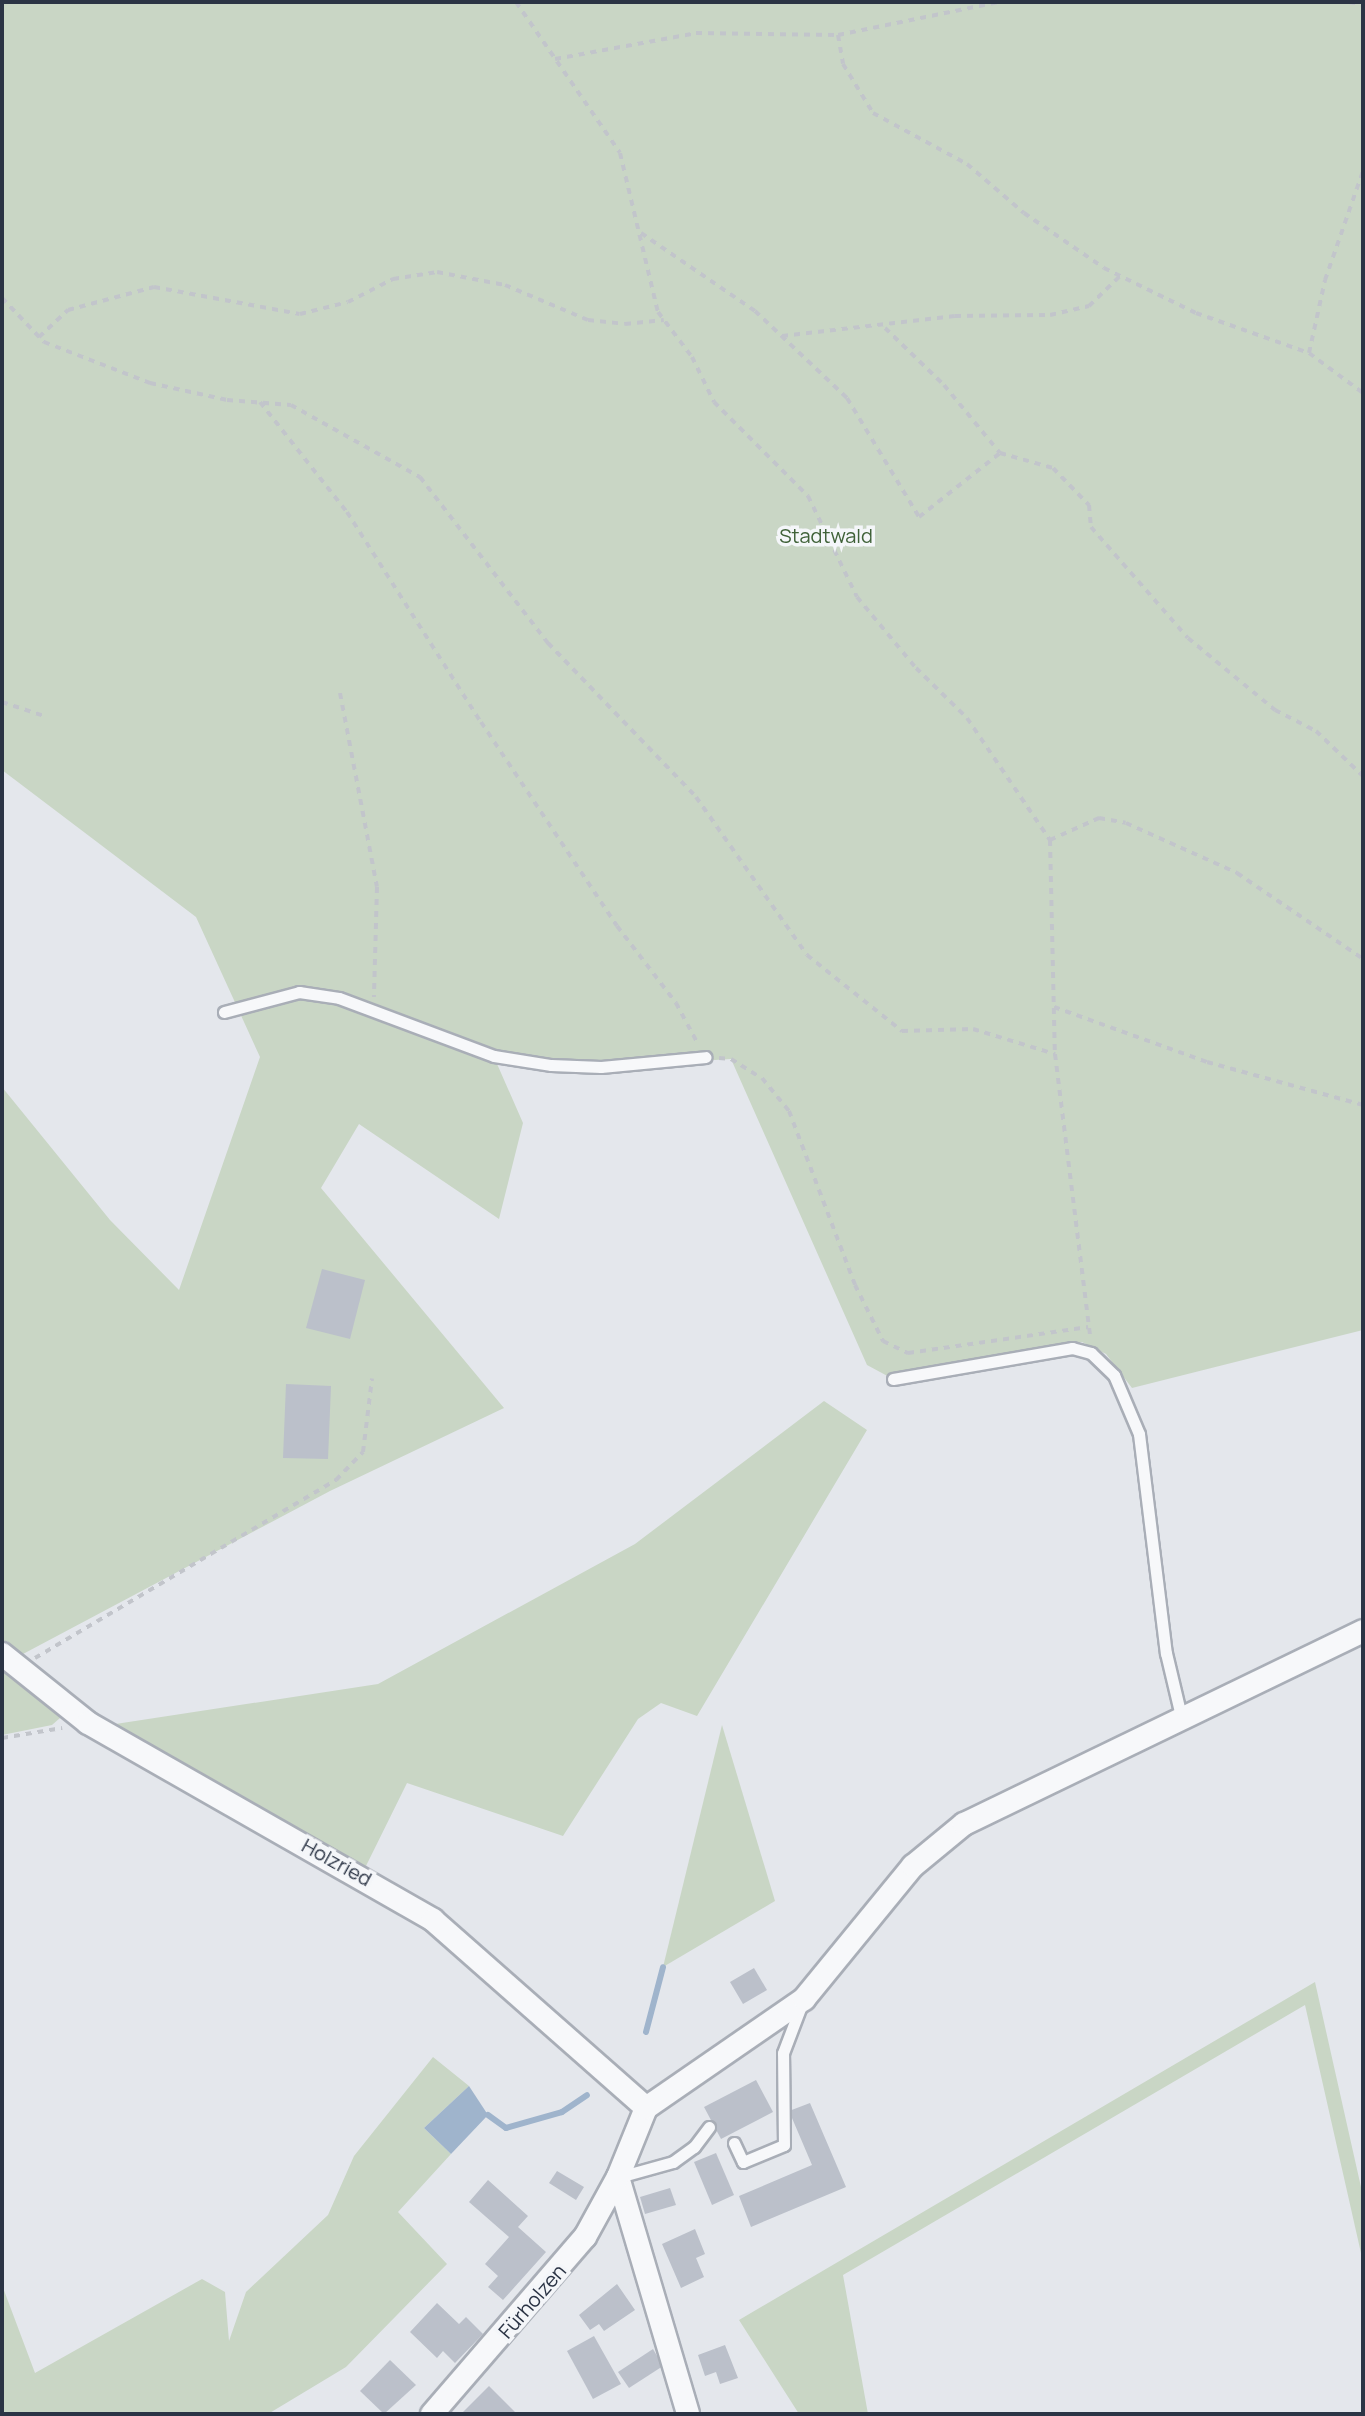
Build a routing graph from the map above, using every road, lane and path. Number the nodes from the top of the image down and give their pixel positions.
1 (516, 2) edge
2 (999, 2) edge
3 (1349, 2) edge
4 (1363, 5) edge
5 (838, 35) junction
6 (555, 59) junction
7 (1363, 171) edge
8 (641, 233) junction
9 (1120, 276) junction
10 (2, 298) edge
11 (664, 320) junction
12 (885, 327) junction
13 (782, 336) junction
14 (39, 337) junction
15 (1309, 353) junction
16 (1363, 393) edge
17 (260, 402) junction
18 (1000, 453) junction
19 (340, 693) dead end
20 (2, 702) edge
21 (44, 716) dead end
22 (1363, 776) edge
23 (1050, 840) junction
24 (1363, 959) edge
25 (1054, 1007) junction
26 (374, 1011) junction
27 (224, 1012) dead end
28 (1055, 1054) junction
29 (706, 1057) junction
30 (1363, 1105) edge
31 (1088, 1327) junction
32 (1091, 1353) junction
33 (372, 1379) dead end
34 (893, 1379) dead end
35 (1363, 1631) edge
36 (11, 1661) edge
37 (1181, 1716) junction
38 (88, 1723) junction
39 (2, 1738) edge
40 (804, 1999) junction
41 (646, 2108) junction
42 (709, 2127) dead end
43 (734, 2143) dead end
44 (618, 2177) junction
45 (432, 2414) edge
46 (688, 2414) edge

1 - 6 path
2 - 5 path
3 - 4 path
5 - 6 path
5 - 9 path
6 - 8 path
7 - 15 path
8 - 11 path
8 - 13 path
9 - 12 path
9 - 15 path
10 - 14 path
11 - 14 path
11 - 23 path
12 - 13 path
12 - 18 path
13 - 18 path
14 - 17 path
15 - 16 path
17 - 28 path
17 - 29 path
18 - 22 path
19 - 26 path
20 - 21 path
23 - 24 path
23 - 25 path
25 - 28 path
25 - 30 path
26 - 27 lane
26 - 29 lane
28 - 31 path
29 - 31 path
31 - 32 path
32 - 34 lane
32 - 37 lane
33 - 36 path
35 - 37 street
36 - 38 street, Holzried
37 - 40 street
38 - 39 path
38 - 41 street, Holzried
40 - 41 street
40 - 43 lane
41 - 44 street, Fürholzen
42 - 44 lane
44 - 45 street, Fürholzen
44 - 46 street

